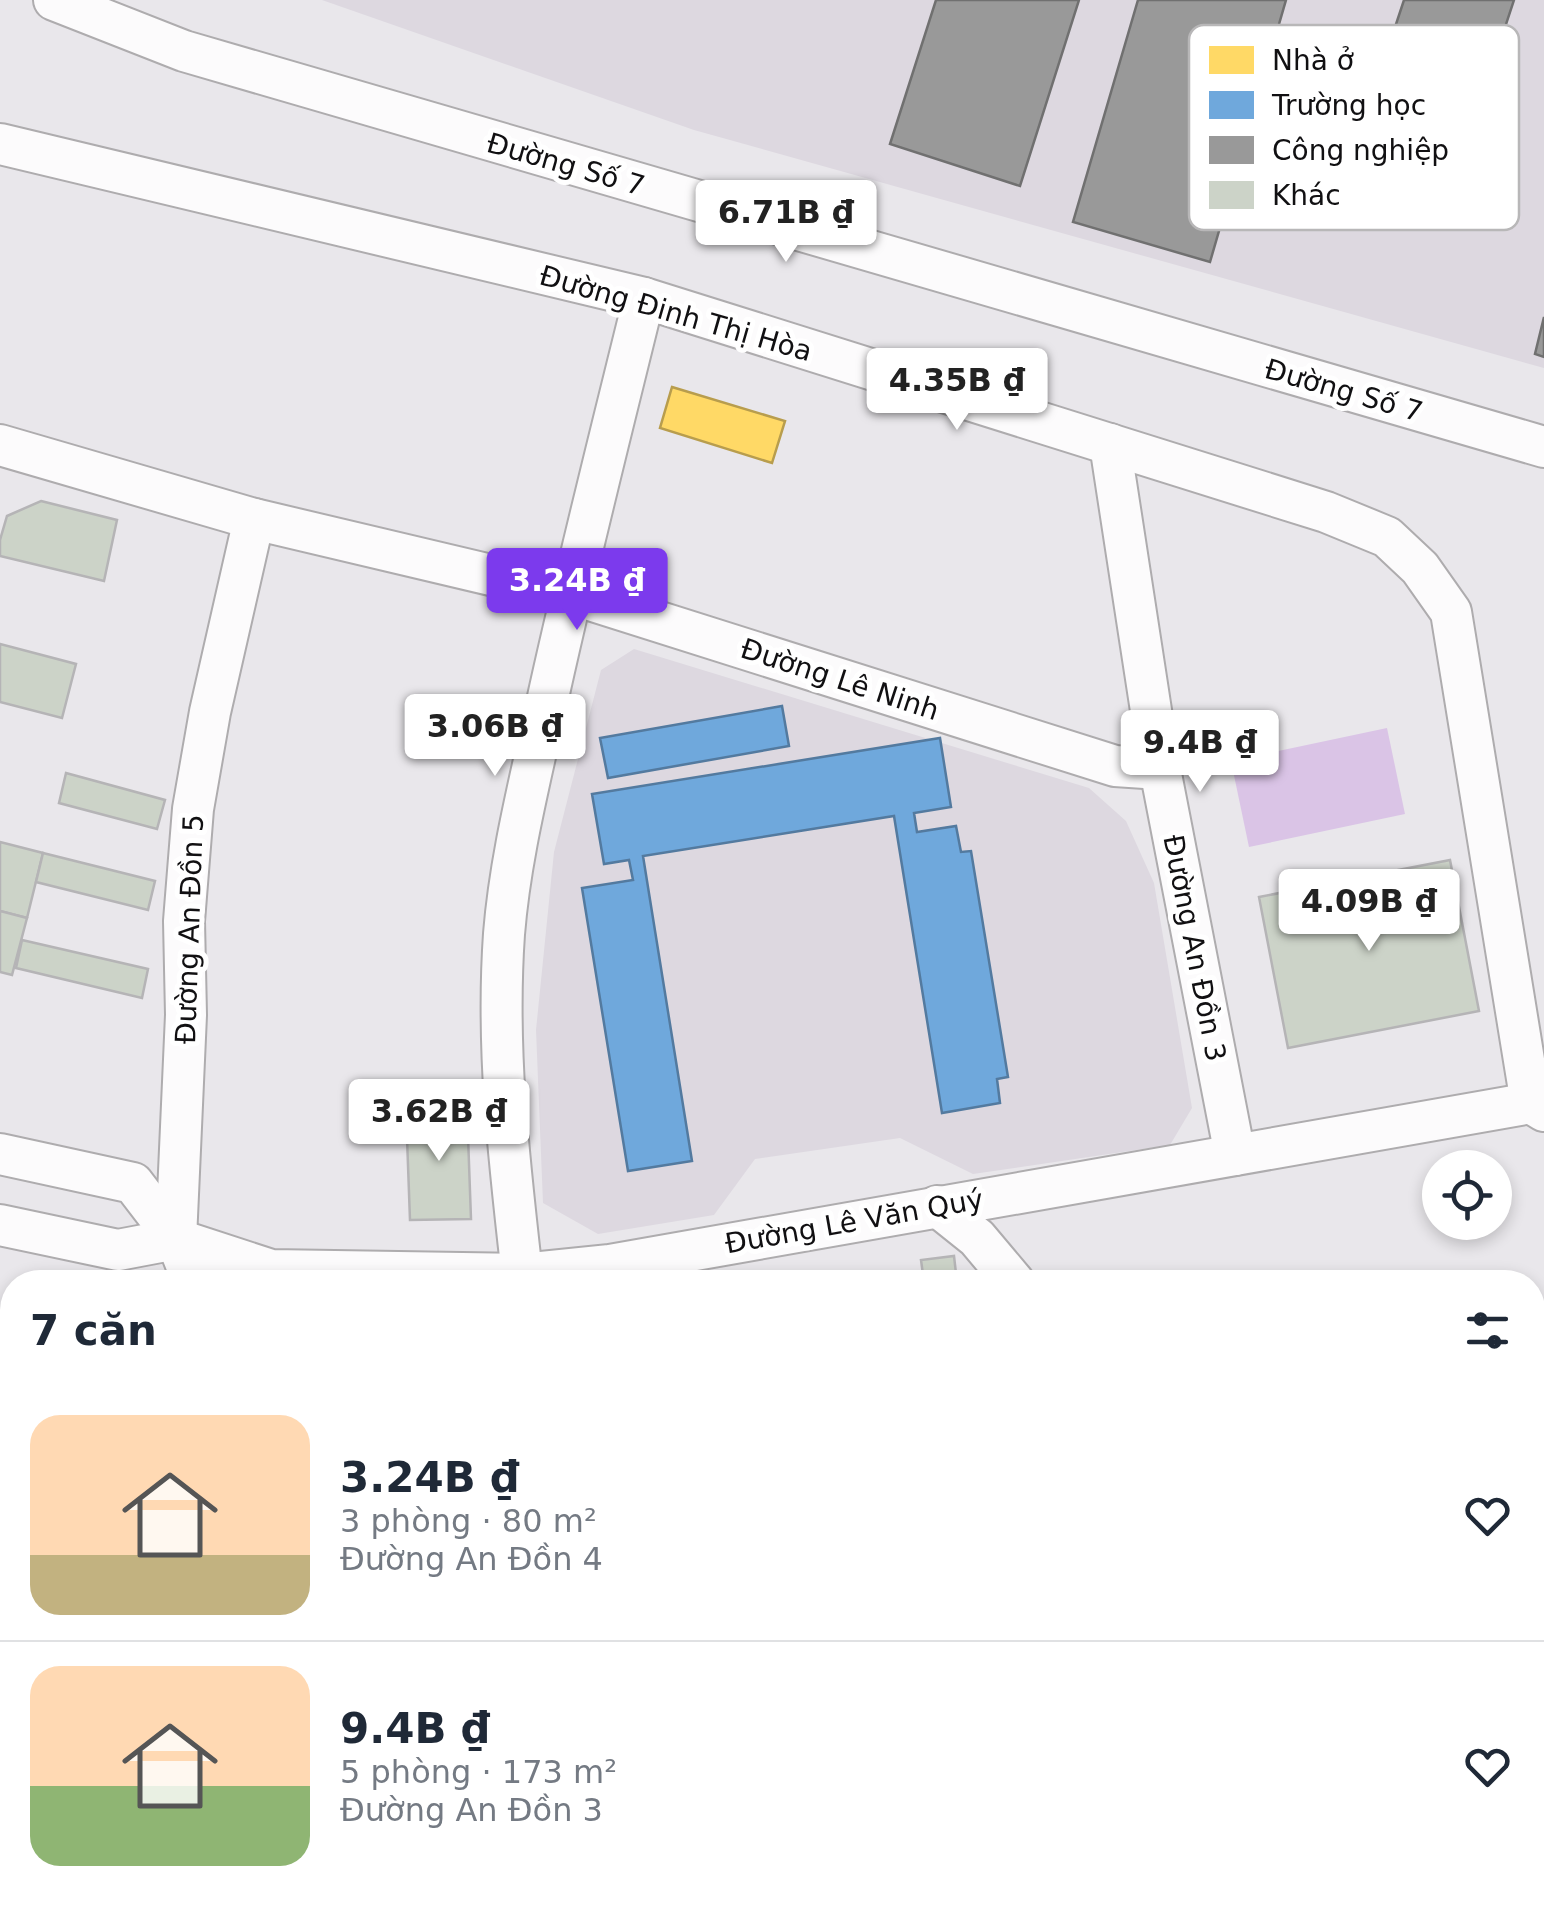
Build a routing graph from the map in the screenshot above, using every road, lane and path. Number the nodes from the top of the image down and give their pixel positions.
1 (54, 0) edge
2 (0, 144) edge
3 (644, 298) junction
4 (1110, 444) junction
5 (0, 446) edge
6 (1544, 447) edge
7 (254, 518) junction
8 (571, 594) junction
9 (1160, 769) junction
10 (1538, 1107) edge
11 (0, 1154) edge
12 (1234, 1155) junction
13 (936, 1206) junction
14 (0, 1225) edge
15 (176, 1239) junction
16 (188, 1270) edge
17 (271, 1270) edge
18 (522, 1270) edge
19 (566, 1270) edge
20 (1004, 1270) edge

1 - 6 street, Đường Số 7
2 - 3 street, Đường Đinh Thị Hòa
3 - 4 street, Đường Đinh Thị Hòa
3 - 8 street
4 - 9 street, Đường An Đồn 3
4 - 10 street, Đường Đinh Thị Hòa
5 - 7 street, Đường Lê Ninh
7 - 8 street, Đường Lê Ninh
7 - 15 street, Đường An Đồn 5
8 - 9 street, Đường Lê Ninh
8 - 18 street
9 - 12 street, Đường An Đồn 3
10 - 12 street, Đường Lê Văn Quý
11 - 15 street
12 - 13 street, Đường Lê Văn Quý
13 - 19 street, Đường Lê Văn Quý
13 - 20 street
14 - 15 street, Đường Lê Văn Quý
15 - 16 street, Đường An Đồn 5
15 - 17 street, Đường Lê Văn Quý

